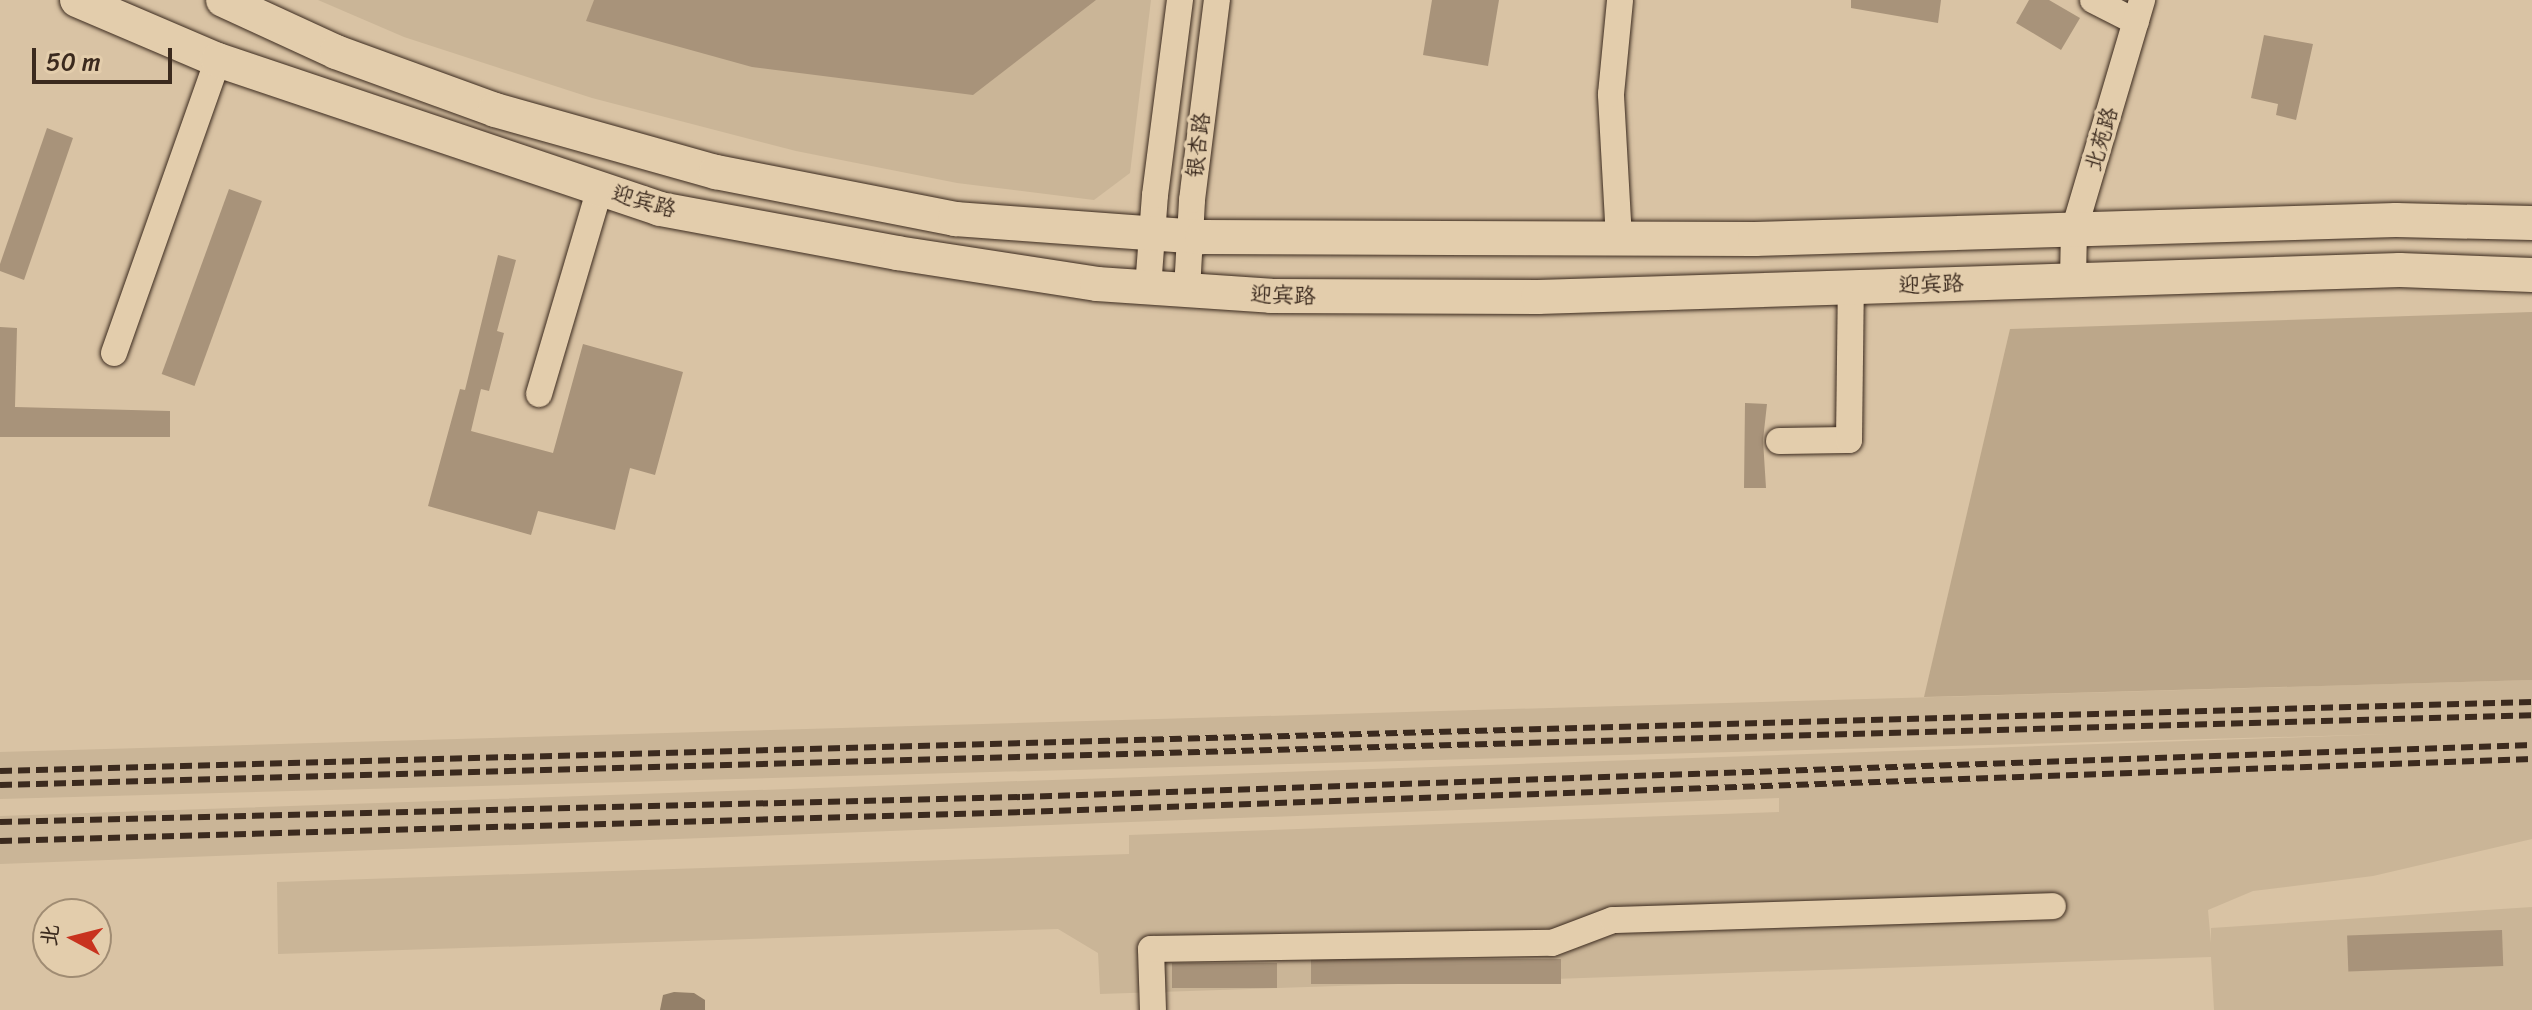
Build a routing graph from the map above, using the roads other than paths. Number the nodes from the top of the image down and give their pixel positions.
1 (77, 0) edge
2 (223, 0) edge
3 (1180, 0) edge
4 (1217, 0) edge
5 (1620, 0) edge
6 (2093, 0) edge
7 (2139, 11) edge
8 (218, 60) junction
9 (600, 188) junction
10 (2532, 223) edge
11 (2074, 230) junction
12 (1152, 233) junction
13 (1190, 236) junction
14 (1619, 239) junction
15 (2532, 275) edge
16 (2073, 280) junction
17 (1851, 287) junction
18 (1148, 288) junction
19 (1187, 290) junction
20 (114, 353) dead end
21 (539, 394) dead end
22 (1779, 441) dead end
23 (2053, 906) dead end
24 (1153, 1010) edge

1 - 8 main road, 迎宾路
2 - 12 main road
3 - 12 street, 银杏路
4 - 13 street, 银杏路
5 - 14 street
6 - 7 street
7 - 11 street, 北苑路
8 - 9 main road, 迎宾路
8 - 20 street
9 - 18 main road, 迎宾路
9 - 21 street
10 - 11 main road
11 - 14 main road
11 - 16 street, 北苑路
12 - 13 main road
12 - 18 street, 银杏路
13 - 14 main road
13 - 19 street, 银杏路
15 - 16 main road, 迎宾路
16 - 17 main road, 迎宾路
17 - 19 main road, 迎宾路
17 - 22 street
18 - 19 main road, 迎宾路
23 - 24 street

